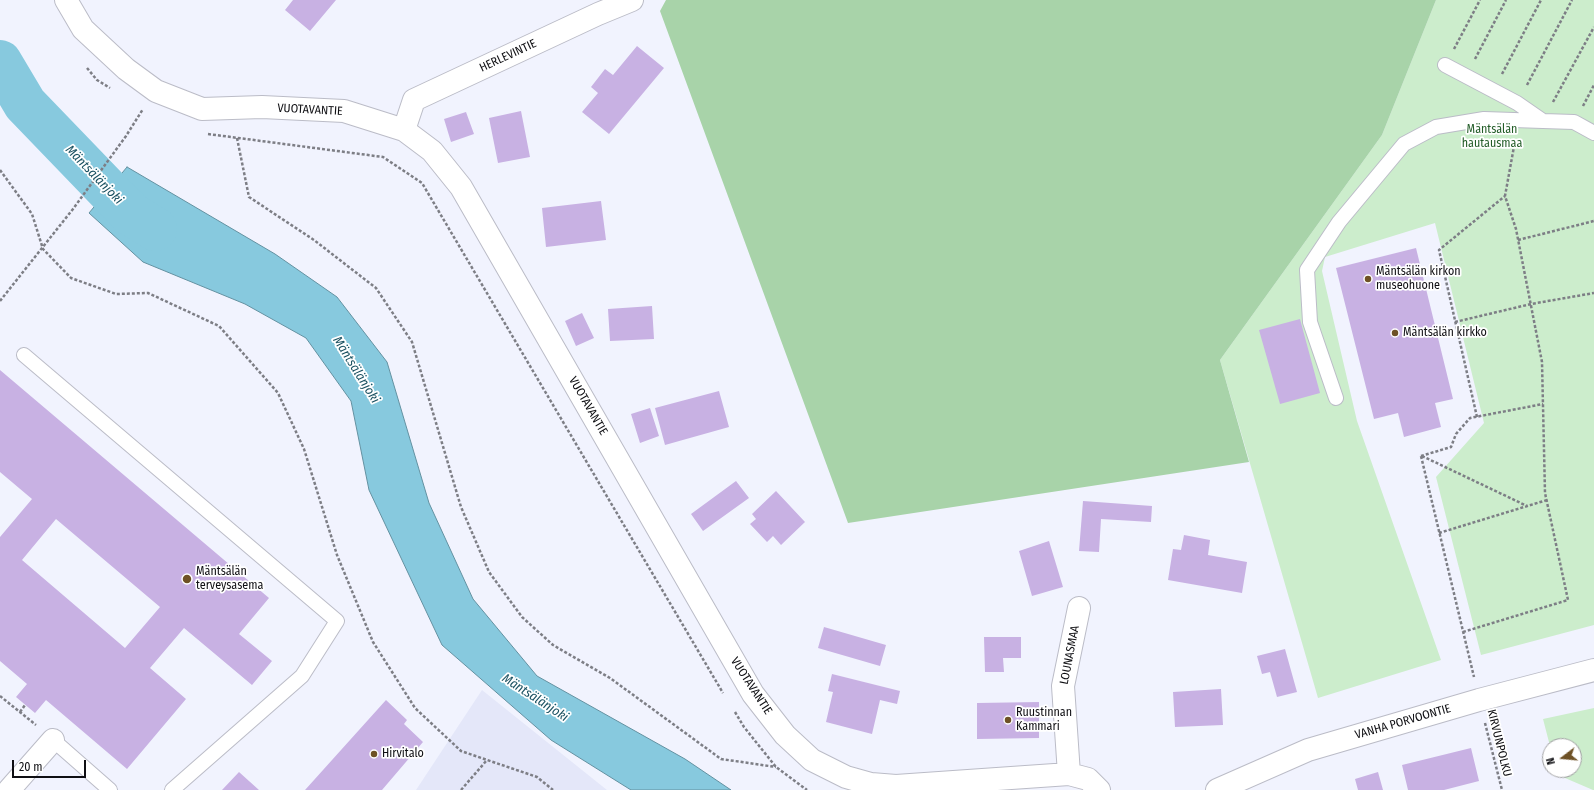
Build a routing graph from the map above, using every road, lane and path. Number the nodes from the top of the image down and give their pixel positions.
1 (66, 0) edge
2 (632, 0) edge
3 (1480, 0) edge
4 (1506, 0) edge
5 (1541, 0) edge
6 (1572, 0) edge
7 (1594, 27) edge
8 (1445, 65) joint
9 (1466, 76) junction
10 (1492, 92) junction
11 (1517, 103) junction
12 (151, 111) dead end
13 (1543, 121) junction
14 (404, 130) junction
15 (200, 133) dead end
16 (1594, 133) edge
17 (237, 138) junction
18 (0, 170) edge
19 (1504, 196) junction
20 (1594, 221) edge
21 (1518, 240) junction
22 (43, 249) junction
23 (1594, 293) edge
24 (0, 301) edge
25 (1531, 304) junction
26 (1456, 322) junction
27 (24, 355) dead end
28 (1336, 398) dead end
29 (1543, 404) junction
30 (1477, 417) junction
31 (1421, 456) junction
32 (1546, 500) junction
33 (1527, 506) junction
34 (1440, 533) junction
35 (1079, 608) dead end
36 (1463, 632) junction
37 (1594, 670) edge
38 (723, 694) dead end
39 (0, 696) edge
40 (1479, 700) junction
41 (25, 705) dead end
42 (731, 707) dead end
43 (20, 712) junction
44 (53, 740) junction
45 (487, 760) junction
46 (776, 767) junction
47 (1069, 774) junction
48 (9, 790) edge
49 (110, 790) edge
50 (172, 790) edge
51 (461, 790) edge
52 (554, 790) edge
53 (807, 790) edge
54 (1099, 790) edge
55 (1217, 790) edge
56 (1502, 790) edge

1 - 14 street, VUOTAVANTIE
2 - 14 street, HERLEVINTIE
3 - 8 path
4 - 9 path
5 - 10 path
6 - 11 path
7 - 13 path
8 - 9 lane
9 - 10 lane
10 - 11 lane
11 - 13 lane
12 - 22 path
13 - 16 lane
13 - 19 path
13 - 28 lane
14 - 47 street, VUOTAVANTIE
15 - 17 path
17 - 38 path
17 - 46 path
18 - 22 path
19 - 21 path
19 - 26 path
20 - 21 path
21 - 25 path
22 - 24 path
22 - 45 path
23 - 25 path
25 - 26 path
25 - 29 path
26 - 30 path
27 - 50 lane
29 - 30 path
29 - 32 path
30 - 31 path
31 - 33 path
31 - 34 path, KIRVUNPOLKU
32 - 33 path
32 - 36 path
33 - 34 path
34 - 36 path, KIRVUNPOLKU
35 - 47 street, LOUNASMAA
36 - 40 path, KIRVUNPOLKU
37 - 40 street, VANHA PORVOONTIE
39 - 43 path
40 - 55 street, VANHA PORVOONTIE
40 - 56 path, KIRVUNPOLKU
41 - 43 path
42 - 46 path
43 - 44 path
44 - 48 street
44 - 49 lane
45 - 51 path
45 - 52 path
46 - 53 path
47 - 54 street, VUOTAVANTIE

